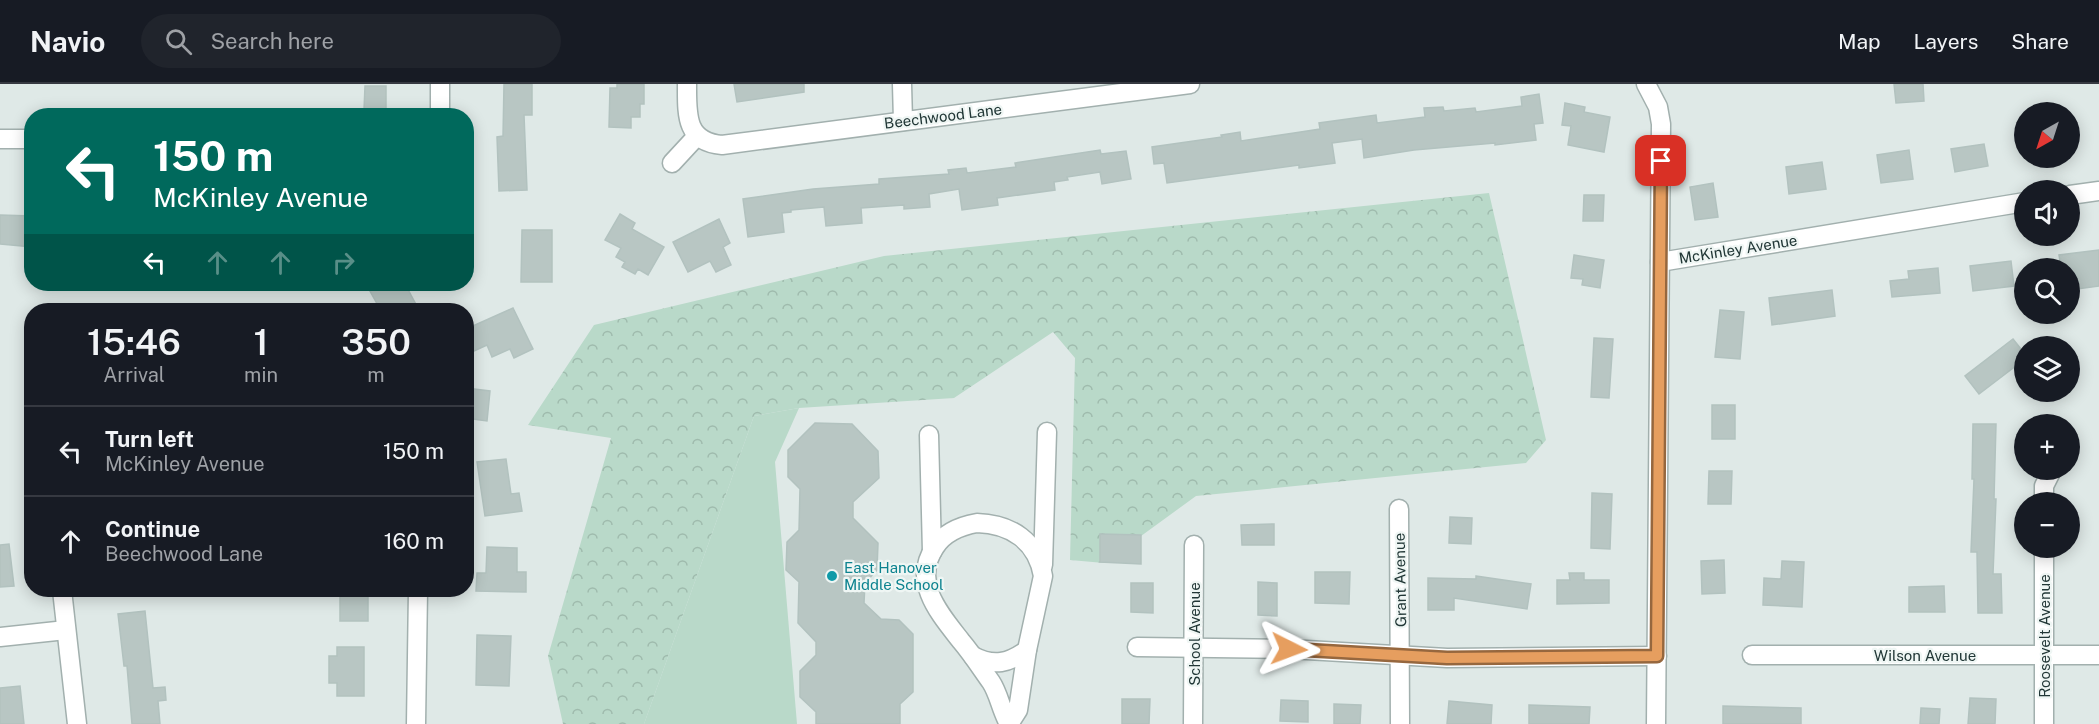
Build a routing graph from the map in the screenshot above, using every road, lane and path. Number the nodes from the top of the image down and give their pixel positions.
1 (440, 84) edge
2 (687, 84) edge
3 (902, 84) edge
4 (1190, 84) edge
5 (1646, 84) edge
6 (440, 108) edge
7 (903, 121) junction
8 (697, 136) junction
9 (0, 139) edge
10 (24, 140) edge
11 (672, 163) dead end
12 (2099, 190) edge
13 (2080, 193) edge
14 (2014, 204) edge
15 (1660, 262) junction
16 (1047, 432) dead end
17 (929, 435) dead end
18 (1399, 509) dead end
19 (1194, 544) dead end
20 (932, 552) junction
21 (2044, 558) edge
22 (1043, 576) junction
23 (63, 597) edge
24 (418, 597) edge
25 (66, 630) junction
26 (0, 637) edge
27 (1137, 647) dead end
28 (1193, 649) junction
29 (1027, 650) junction
30 (1401, 655) junction
31 (1752, 655) dead end
32 (2044, 655) junction
33 (2099, 655) edge
34 (974, 656) junction
35 (1657, 656) junction
36 (77, 724) edge
37 (416, 724) edge
38 (1009, 724) edge
39 (1193, 724) edge
40 (1400, 724) edge
41 (1656, 724) edge
42 (2044, 724) edge

1 - 6 street
2 - 8 street
3 - 7 street
4 - 7 street, Beechwood Lane
5 - 15 street
7 - 8 street, Beechwood Lane
8 - 11 street
9 - 10 street
12 - 13 street
14 - 15 street, McKinley Avenue
15 - 35 street, McKinley Avenue
16 - 22 street
17 - 20 street
18 - 30 street, Grant Avenue
19 - 28 street, School Avenue
20 - 22 street
20 - 34 street
21 - 32 street, Roosevelt Avenue
22 - 29 street
23 - 25 street
24 - 37 street
25 - 26 street
25 - 36 street
27 - 28 street
28 - 30 street
28 - 39 street, School Avenue
29 - 34 street
29 - 38 street
30 - 35 street
30 - 40 street, Grant Avenue
31 - 32 street, Wilson Avenue
32 - 33 street, Wilson Avenue
32 - 42 street, Roosevelt Avenue
34 - 38 street
35 - 41 street, McKinley Avenue

